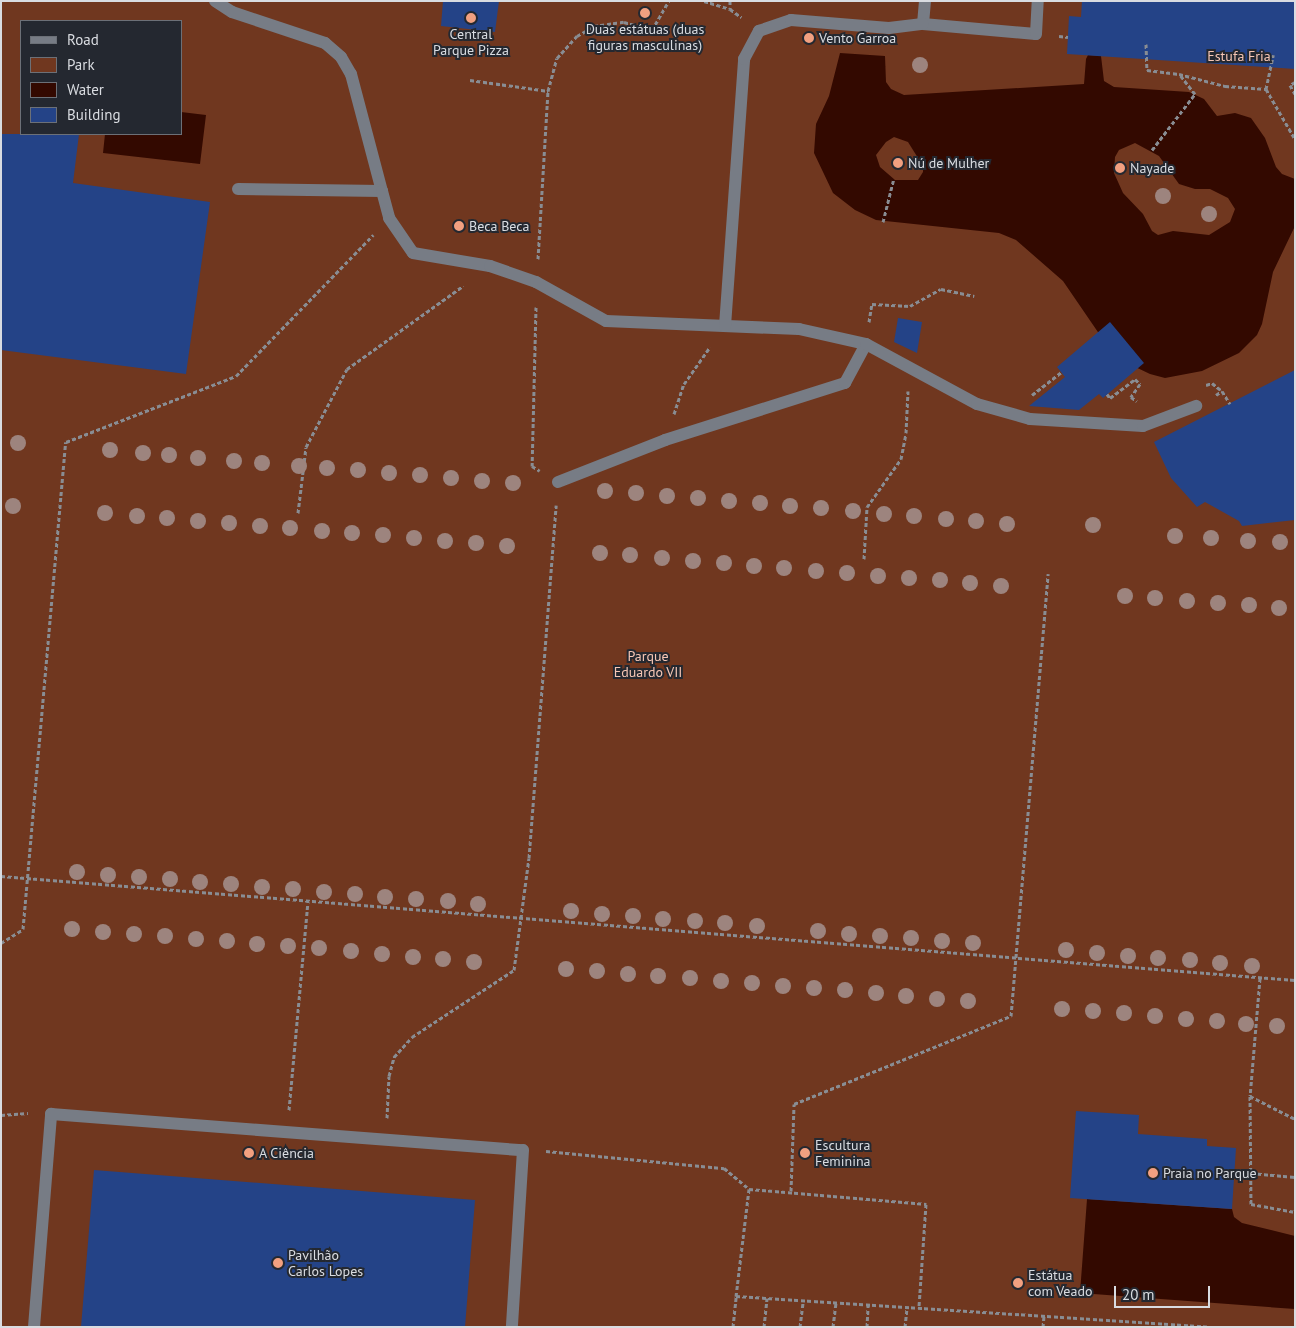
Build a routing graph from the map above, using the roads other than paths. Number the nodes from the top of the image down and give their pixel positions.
1 (215, 1) edge
2 (926, 1) edge
3 (1038, 1) edge
4 (923, 24) junction
5 (238, 189) dead end
6 (382, 191) junction
7 (725, 326) junction
8 (866, 344) junction
9 (1196, 406) dead end
10 (558, 482) road end
11 (34, 1327) edge
12 (512, 1327) edge

1 - 6 street
2 - 4 street
3 - 4 street
4 - 7 street
5 - 6 street
6 - 7 street
7 - 8 street
8 - 9 street
8 - 10 street
11 - 12 street

